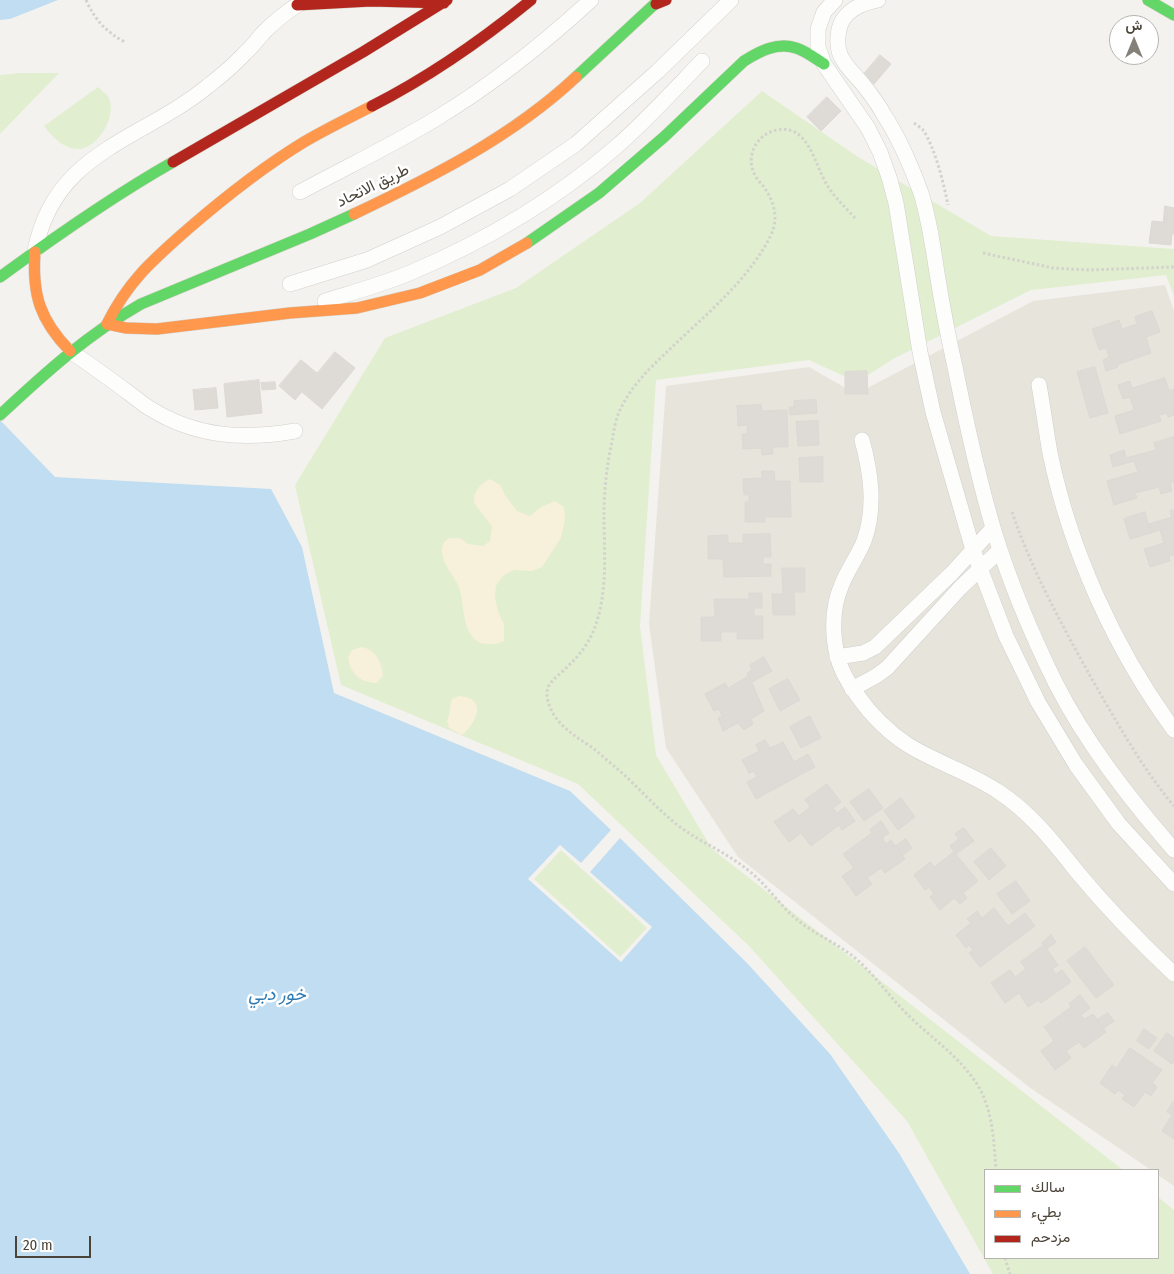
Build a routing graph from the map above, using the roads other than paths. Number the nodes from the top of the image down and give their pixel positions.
1 (531, 0) edge
2 (591, 0) edge
3 (731, 0) edge
4 (835, 0) edge
5 (878, 0) edge
6 (1148, 0) edge
7 (445, 1) edge
8 (660, 1) edge
9 (301, 3) edge
10 (1174, 15) edge
11 (702, 61) dead end
12 (824, 64) junction
13 (300, 192) dead end
14 (35, 252) junction
15 (0, 277) edge
16 (290, 284) dead end
17 (290, 313) junction
18 (107, 324) junction
19 (70, 351) junction
20 (1039, 385) dead end
21 (0, 415) edge
22 (295, 431) dead end
23 (862, 440) dead end
24 (993, 528) junction
25 (973, 550) junction
26 (1000, 550) junction
27 (981, 568) junction
28 (837, 657) junction
29 (852, 689) junction
30 (1174, 730) edge
31 (1174, 850) edge
32 (1174, 884) edge
33 (1174, 974) edge

1 - 18 main road
2 - 13 lane
3 - 16 lane
4 - 12 lane
5 - 24 lane
6 - 10 main road
7 - 9 main road
7 - 14 main road
8 - 18 main road, طريق الاتحاد
9 - 14 lane
11 - 17 lane
12 - 17 main road
12 - 25 lane
14 - 15 main road
14 - 19 main road
17 - 18 main road
18 - 19 main road, طريق الاتحاد
19 - 21 main road, طريق الاتحاد
19 - 22 lane
20 - 30 lane
23 - 28 lane
24 - 25 lane
24 - 26 lane
25 - 27 lane
25 - 28 lane
26 - 27 lane
26 - 31 lane
27 - 29 lane
27 - 32 lane
28 - 29 lane
29 - 33 lane

